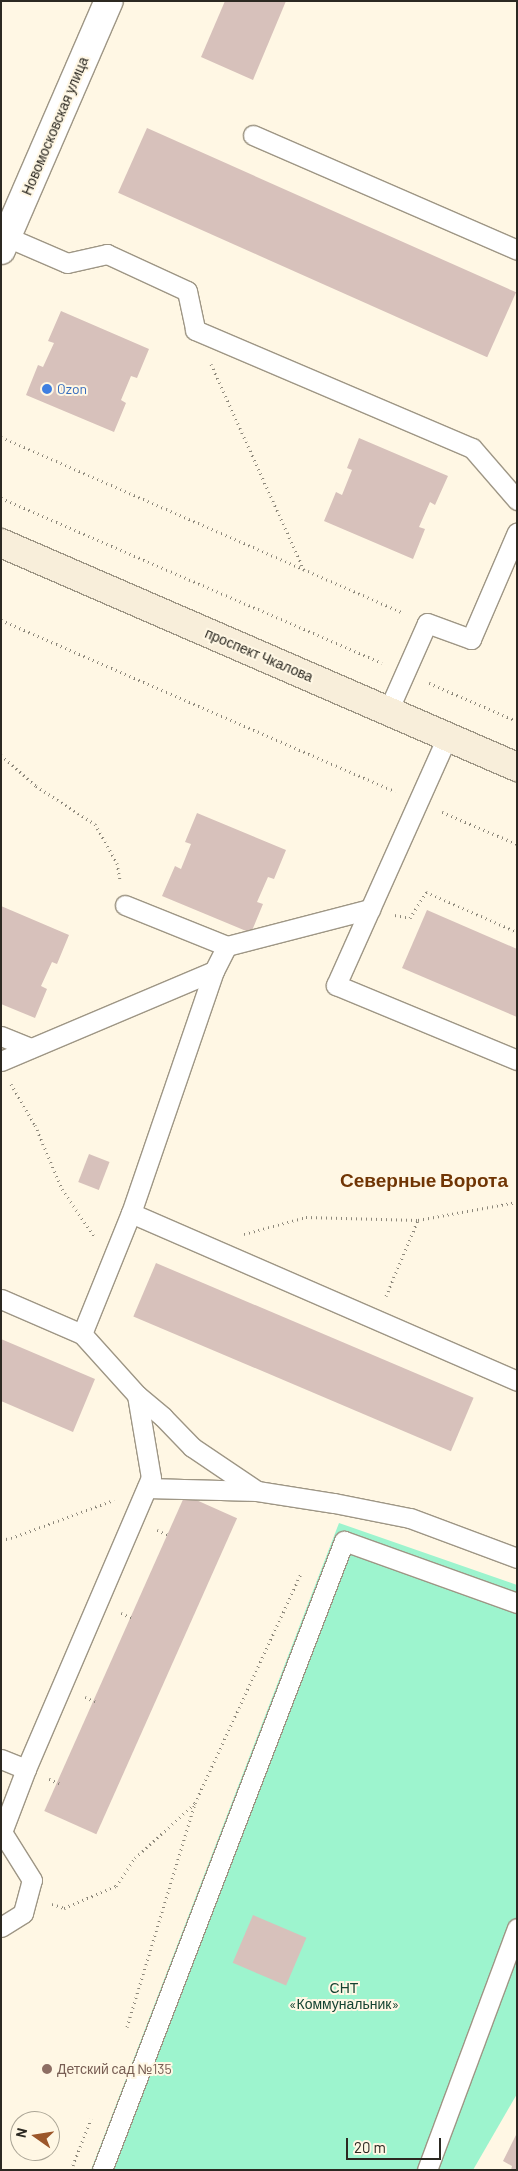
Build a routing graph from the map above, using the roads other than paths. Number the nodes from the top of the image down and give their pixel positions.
1 (109, 1) edge
2 (253, 135) dead end
3 (4, 244) edge
4 (517, 250) edge
5 (517, 500) edge
6 (517, 532) edge
7 (1, 543) edge
8 (388, 711) junction
9 (447, 737) junction
10 (517, 767) edge
11 (125, 905) road end
12 (370, 908) junction
13 (227, 946) junction
14 (214, 971) junction
15 (1, 1036) edge
16 (31, 1048) junction
17 (517, 1060) edge
18 (1, 1061) edge
19 (131, 1213) junction
20 (1, 1299) edge
21 (82, 1334) junction
22 (517, 1381) edge
23 (137, 1395) junction
24 (147, 1488) junction
25 (257, 1491) junction
26 (517, 1558) edge
27 (517, 1603) edge
28 (1, 1759) edge
29 (26, 1770) junction
30 (1, 1927) edge
31 (517, 1928) edge
32 (102, 2170) edge
33 (427, 2170) edge

1 - 3 street, Новомосковская улица
2 - 4 lane
3 - 5 lane
6 - 8 lane
7 - 8 main road, проспект Чкалова
8 - 9 main road, проспект Чкалова
9 - 10 main road, проспект Чкалова
9 - 12 lane
11 - 13 lane
12 - 13 lane
12 - 17 lane
13 - 14 lane
14 - 16 lane
14 - 19 lane
15 - 16 lane
16 - 18 lane
19 - 21 lane
19 - 22 lane
20 - 21 lane
21 - 23 lane
23 - 24 lane
23 - 25 lane
24 - 25 lane
24 - 29 lane
25 - 26 lane
27 - 32 lane
28 - 29 lane
29 - 30 lane
31 - 33 lane

